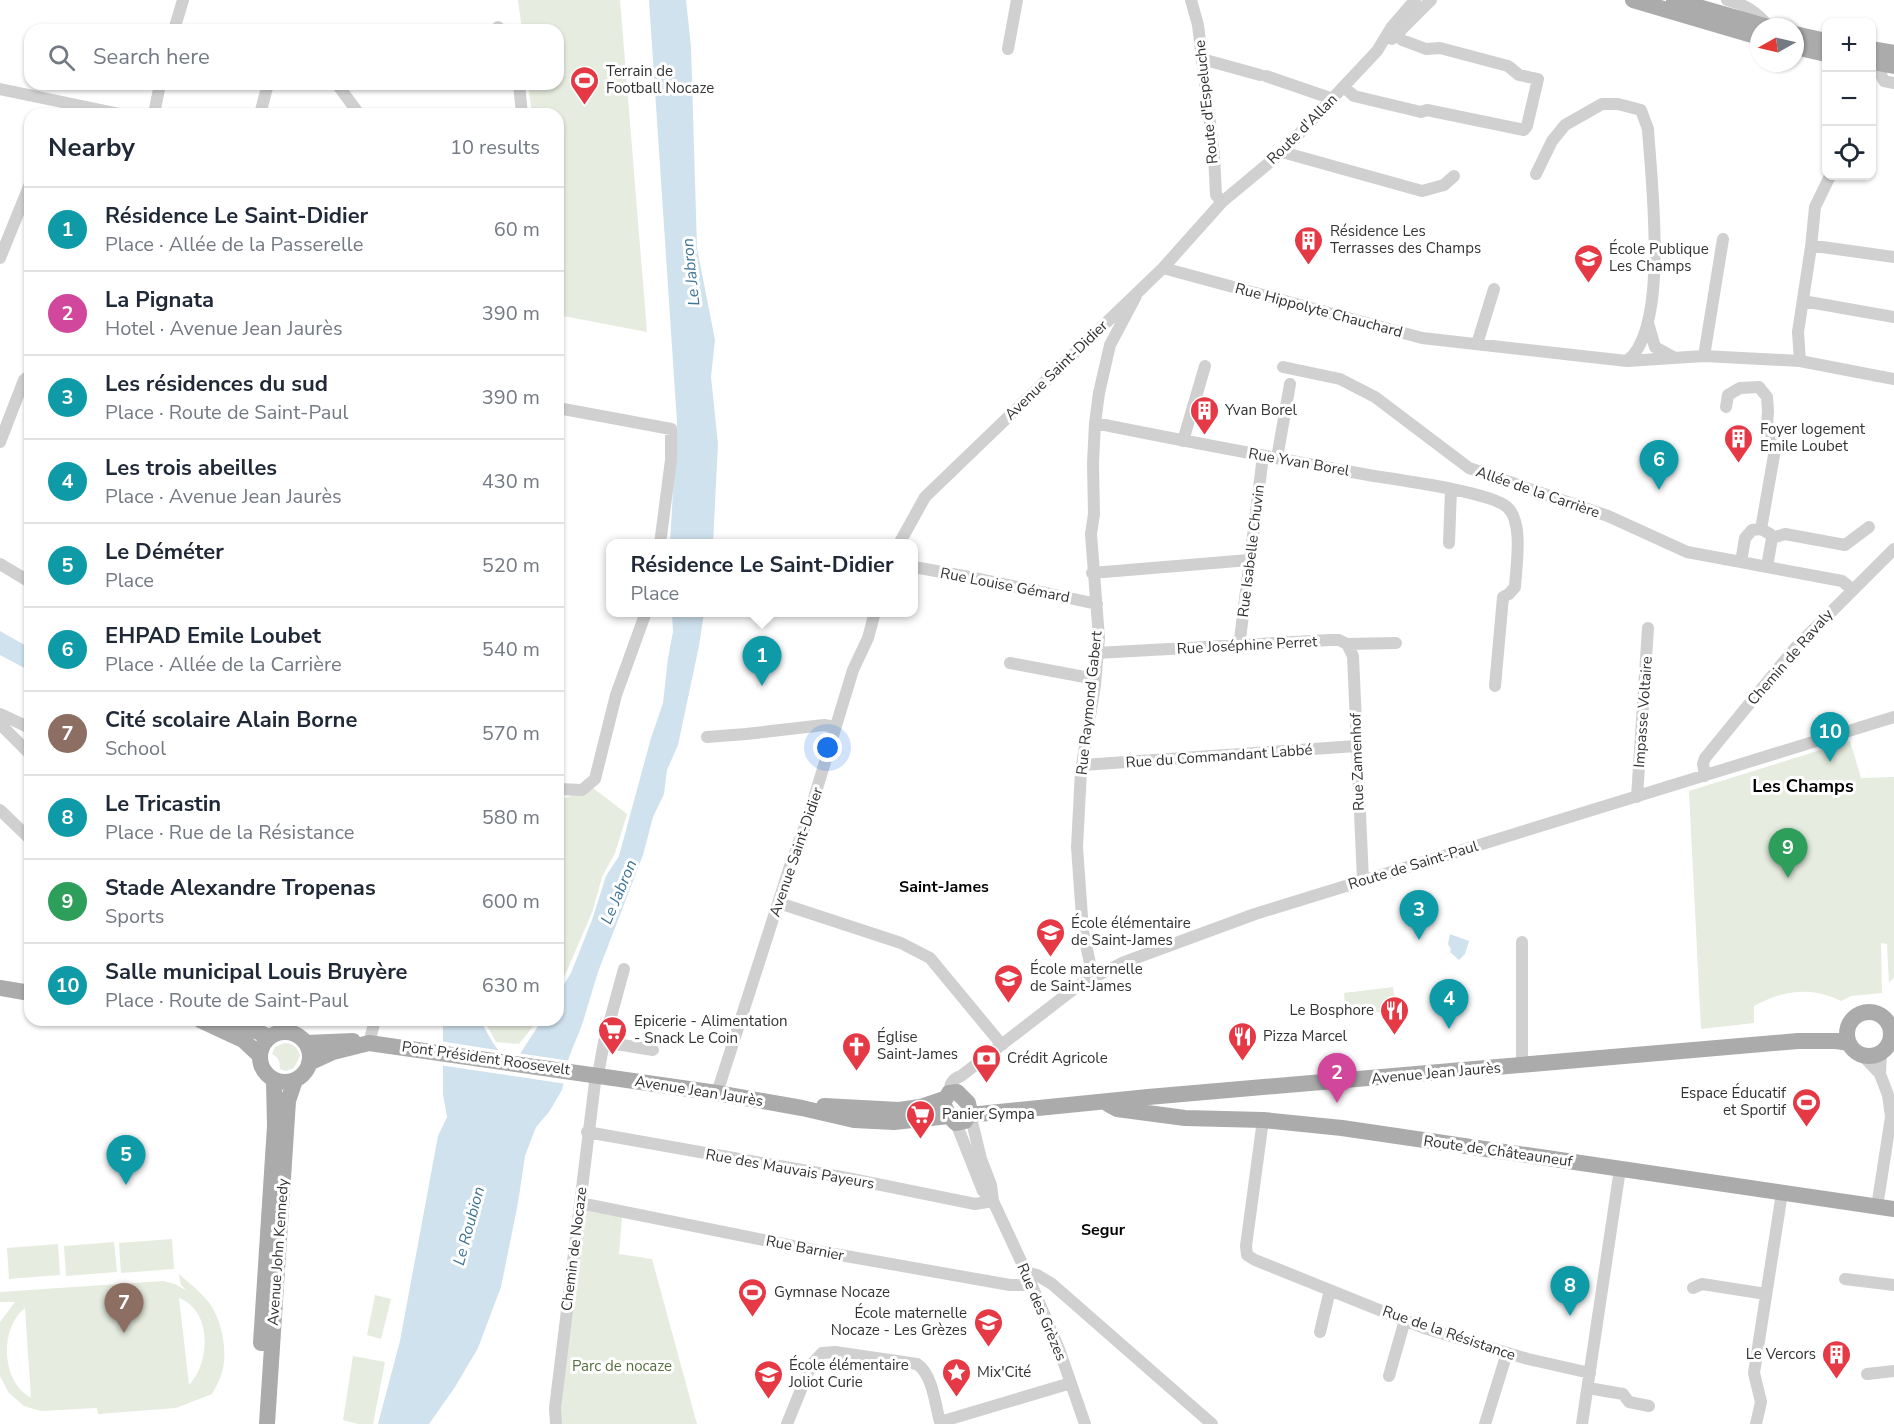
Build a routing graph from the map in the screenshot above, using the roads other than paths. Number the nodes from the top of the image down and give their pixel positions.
1 (183, 0) edge
2 (1017, 0) edge
3 (1191, 0) edge
4 (1415, 0) edge
5 (1431, 0) edge
6 (1633, 0) edge
7 (1674, 0) edge
8 (1727, 0) edge
9 (1761, 18) edge
10 (1750, 22) edge
11 (176, 24) edge
12 (1394, 32) junction
13 (1750, 34) edge
14 (1804, 36) edge
15 (1822, 40) edge
16 (1008, 49) dead end
17 (1804, 49) edge
18 (1822, 53) edge
19 (1894, 53) edge
20 (1876, 57) edge
21 (1202, 59) junction
22 (1876, 59) edge
23 (1876, 64) edge
24 (1894, 66) edge
25 (1894, 83) edge
26 (1344, 87) junction
27 (0, 89) edge
28 (159, 90) edge
29 (266, 90) edge
30 (341, 90) edge
31 (520, 90) edge
32 (1333, 99) junction
33 (60, 108) edge
34 (155, 108) edge
35 (262, 108) edge
36 (355, 108) edge
37 (521, 108) edge
38 (1282, 152) junction
39 (1536, 174) dead end
40 (1454, 176) dead end
41 (1828, 180) edge
42 (24, 199) edge
43 (1222, 202) junction
44 (1723, 239) dead end
45 (1811, 247) junction
46 (1894, 257) edge
47 (0, 258) edge
48 (1163, 268) junction
49 (1494, 289) dead end
50 (1137, 292) junction
51 (1803, 301) junction
52 (1894, 317) edge
53 (1110, 319) junction
54 (1648, 322) junction
55 (1477, 344) junction
56 (1110, 345) junction
57 (1704, 356) junction
58 (1680, 358) junction
59 (1627, 361) junction
60 (1800, 361) junction
61 (1205, 366) dead end
62 (1283, 367) dead end
63 (1894, 379) edge
64 (24, 380) edge
65 (1290, 384) dead end
66 (1726, 407) dead end
67 (564, 409) edge
68 (1095, 423) junction
69 (1184, 441) junction
70 (0, 442) edge
71 (1263, 456) junction
72 (1276, 458) junction
73 (1451, 489) junction
74 (1869, 527) dead end
75 (1761, 529) junction
76 (1772, 538) junction
77 (661, 539) edge
78 (901, 539) edge
79 (1449, 543) dead end
80 (1894, 549) edge
81 (1249, 560) junction
82 (1741, 562) junction
83 (0, 564) edge
84 (1767, 567) junction
85 (918, 568) edge
86 (1092, 573) junction
87 (24, 578) edge
88 (1853, 590) junction
89 (1097, 604) junction
90 (644, 617) edge
91 (874, 617) edge
92 (1648, 628) dead end
93 (1396, 643) dead end
94 (1347, 644) junction
95 (1239, 646) junction
96 (1097, 653) junction
97 (1010, 663) dead end
98 (1095, 679) junction
99 (1495, 686) dead end
100 (0, 714) edge
101 (1894, 717) edge
102 (0, 724) edge
103 (24, 725) edge
104 (836, 727) junction
105 (707, 737) dead end
106 (1356, 746) junction
107 (24, 748) edge
108 (1083, 765) junction
109 (1704, 776) junction
110 (564, 789) edge
111 (1637, 797) junction
112 (0, 810) edge
113 (24, 833) edge
114 (1363, 880) junction
115 (779, 903) junction
116 (1522, 942) dead end
117 (624, 969) dead end
118 (1093, 977) junction
119 (0, 988) edge
120 (24, 992) edge
121 (213, 1026) edge
122 (248, 1026) edge
123 (373, 1026) edge
124 (1849, 1036) junction
125 (1890, 1036) edge
126 (269, 1037) junction
127 (604, 1042) junction
128 (306, 1043) junction
129 (366, 1043) junction
130 (1002, 1045) junction
131 (653, 1050) dead end
132 (258, 1054) junction
133 (1863, 1056) junction
134 (309, 1063) junction
135 (1522, 1065) junction
136 (597, 1074) junction
137 (1880, 1074) junction
138 (274, 1080) junction
139 (295, 1080) junction
140 (717, 1093) junction
141 (1103, 1101) junction
142 (958, 1108) junction
143 (1263, 1120) junction
144 (587, 1132) junction
145 (1620, 1168) junction
146 (1782, 1193) junction
147 (993, 1202) junction
148 (580, 1203) junction
149 (1886, 1208) edge
150 (1026, 1272) junction
151 (1845, 1279) dead end
152 (1031, 1285) junction
153 (1894, 1285) edge
154 (1692, 1288) dead end
155 (1330, 1290) junction
156 (1766, 1294) junction
157 (1405, 1320) junction
158 (1320, 1332) dead end
159 (1507, 1353) junction
160 (1894, 1371) edge
161 (1590, 1373) junction
162 (1867, 1374) dead end
163 (1389, 1376) dead end
164 (1071, 1383) junction
165 (1588, 1388) junction
166 (1649, 1406) dead end
167 (940, 1423) edge
168 (257, 1424) edge
169 (267, 1424) edge
170 (556, 1424) edge
171 (787, 1424) edge
172 (1085, 1424) edge
173 (1212, 1424) edge
174 (1485, 1424) edge
175 (1582, 1424) edge
176 (1756, 1424) edge

1 - 11 street
2 - 16 street
3 - 21 street, Route d'Espeluche
4 - 12 street, Route d'Allan
5 - 12 street, Route d'Allan
6 - 13 main road
7 - 10 main road
8 - 9 street
12 - 26 street, Route d'Allan
12 - 26 street
14 - 15 main road
17 - 18 main road
19 - 20 main road
21 - 32 street
21 - 43 street, Route d'Espeluche
22 - 24 main road
23 - 25 street
26 - 32 street, Route d'Allan
27 - 33 street
28 - 34 street
29 - 35 street
30 - 36 street
31 - 37 street
32 - 38 street, Route d'Allan
38 - 40 street
38 - 43 street, Route d'Allan
39 - 54 street
41 - 45 street
42 - 47 street
43 - 48 street, Avenue Saint-Didier
44 - 57 street
45 - 46 street
45 - 51 street
48 - 50 street, Avenue Saint-Didier
48 - 55 street, Rue Hippolyte Chauchard
49 - 55 street
50 - 53 street, Avenue Saint-Didier
50 - 56 street, Rue Raymond Gabert
51 - 52 street
51 - 60 street
53 - 56 street
53 - 78 street, Avenue Saint-Didier
54 - 58 street
54 - 59 street
55 - 59 street, Rue Hippolyte Chauchard
56 - 68 street, Rue Raymond Gabert
57 - 58 street, Rue Hippolyte Chauchard
57 - 60 street, Rue Hippolyte Chauchard
58 - 59 street, Rue Hippolyte Chauchard
60 - 63 street, Rue Hippolyte Chauchard
61 - 69 street
62 - 82 street, Allée de la Carrière
64 - 70 street
65 - 72 street
66 - 75 street
67 - 77 street
68 - 69 street, Rue Yvan Borel
68 - 86 street, Rue Raymond Gabert
69 - 71 street, Rue Yvan Borel
71 - 72 street, Rue Yvan Borel
71 - 81 street, Rue Isabelle Chuvin
72 - 73 street, Rue Yvan Borel
73 - 79 street
73 - 99 street, Rue Yvan Borel
74 - 76 street
75 - 76 street
75 - 82 street
76 - 84 street
80 - 88 street, Chemin de Ravaly
81 - 86 street
81 - 95 street, Rue Isabelle Chuvin
82 - 84 street, Allée de la Carrière
83 - 87 street
84 - 88 street, Allée de la Carrière
85 - 89 street, Rue Louise Gémard
86 - 89 street, Rue Raymond Gabert
88 - 109 street, Chemin de Ravaly
89 - 96 street, Rue Raymond Gabert
90 - 110 street
91 - 104 street, Avenue Saint-Didier
92 - 111 street, Impasse Voltaire
93 - 94 street, Rue Joséphine Perret
94 - 95 street, Rue Joséphine Perret
94 - 106 street, Rue Zamenhof
95 - 96 street, Rue Joséphine Perret
96 - 98 street, Rue Raymond Gabert
97 - 98 street
98 - 108 street, Rue Raymond Gabert
100 - 103 street
101 - 109 street, Route de Saint-Paul
102 - 107 street
104 - 105 street
104 - 115 street, Avenue Saint-Didier
106 - 108 street, Rue du Commandant Labbé
106 - 114 street, Rue Zamenhof
108 - 118 street, Rue Raymond Gabert
109 - 111 street, Route de Saint-Paul
111 - 114 street, Route de Saint-Paul
112 - 113 street
114 - 118 street, Route de Saint-Paul
115 - 130 street
115 - 140 street, Avenue Saint-Didier
116 - 135 street
117 - 127 street, Chemin de Nocaze
118 - 130 street, Route de Saint-Paul
119 - 120 main road
121 - 132 main road
122 - 126 main road
123 - 129 street
124 - 125 main road
124 - 133 main road
124 - 135 main road, Avenue Jean Jaurès
125 - 133 main road
125 - 137 street
126 - 128 main road
126 - 132 main road
127 - 131 street
127 - 136 street, Chemin de Nocaze
128 - 129 main road, Pont Président Roosevelt
128 - 134 main road
129 - 134 main road
129 - 136 main road, Pont Président Roosevelt
130 - 142 street, Route de Saint-Paul
132 - 138 main road
133 - 137 street
134 - 139 main road
135 - 141 main road, Avenue Jean Jaurès
136 - 140 main road, Avenue Jean Jaurès
136 - 144 street, Chemin de Nocaze
137 - 149 street
138 - 139 main road
138 - 168 main road, Avenue John Kennedy
139 - 169 main road, Avenue John Kennedy
140 - 142 main road, Avenue Jean Jaurès
141 - 142 main road, Avenue Jean Jaurès
141 - 143 main road, Route de Châteauneuf
142 - 147 street, Rue des Grèzes
143 - 145 main road, Route de Châteauneuf
143 - 155 street, Rue de la Résistance
144 - 147 street, Rue des Mauvais Payeurs
144 - 148 street, Chemin de Nocaze
145 - 146 main road, Route de Châteauneuf
145 - 161 street
146 - 149 main road, Route de Châteauneuf
146 - 156 street
147 - 150 street, Rue des Grèzes
148 - 152 street, Rue Barnier
148 - 170 street, Chemin de Nocaze
150 - 152 street, Rue des Grèzes
150 - 173 street
151 - 153 street
152 - 164 street, Rue des Grèzes
154 - 156 street
155 - 157 street, Rue de la Résistance
155 - 158 street
156 - 176 street
157 - 159 street, Rue de la Résistance
157 - 163 street
159 - 161 street, Rue de la Résistance
159 - 174 street
160 - 162 street
161 - 165 street
164 - 167 street
164 - 172 street, Rue des Grèzes
165 - 166 street
165 - 175 street
167 - 171 street

